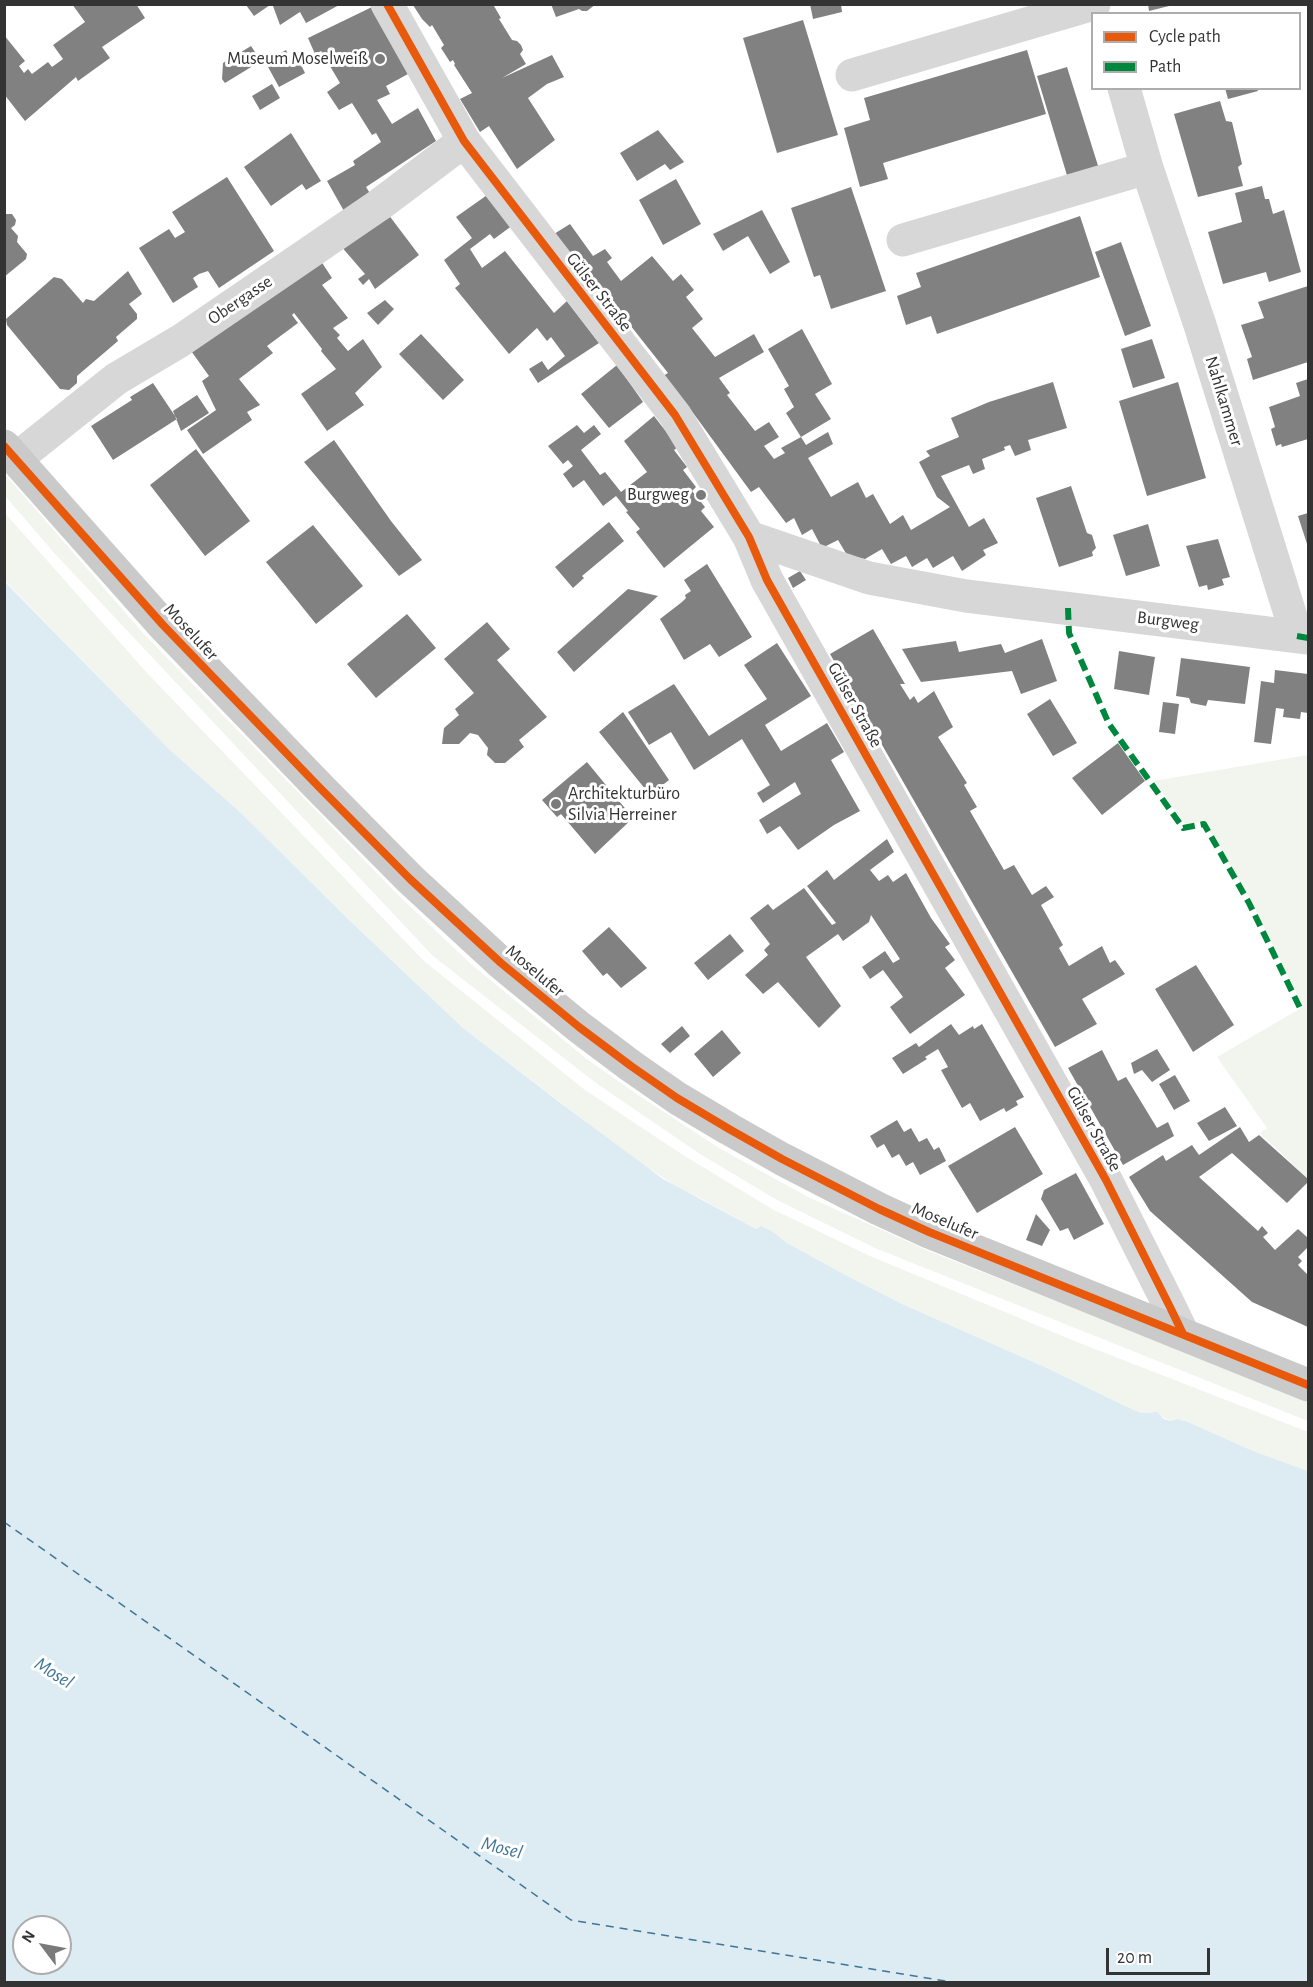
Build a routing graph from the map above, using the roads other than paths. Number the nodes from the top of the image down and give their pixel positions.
1 (387, 4) edge
2 (1096, 4) edge
3 (852, 75) dead end
4 (1125, 90) edge
5 (464, 141) junction
6 (1148, 168) junction
7 (903, 240) dead end
8 (10, 453) edge
9 (749, 537) junction
10 (1303, 637) edge
11 (1183, 1334) junction
12 (1308, 1385) edge

1 - 5 street, Gülser Straße
2 - 3 street
4 - 6 street, Nahlkammer
5 - 8 street, Obergasse
5 - 9 street, Gülser Straße
6 - 7 street
6 - 10 street, Nahlkammer
8 - 11 main road, Moselufer
9 - 10 street, Burgweg
9 - 11 street, Gülser Straße
11 - 12 main road

